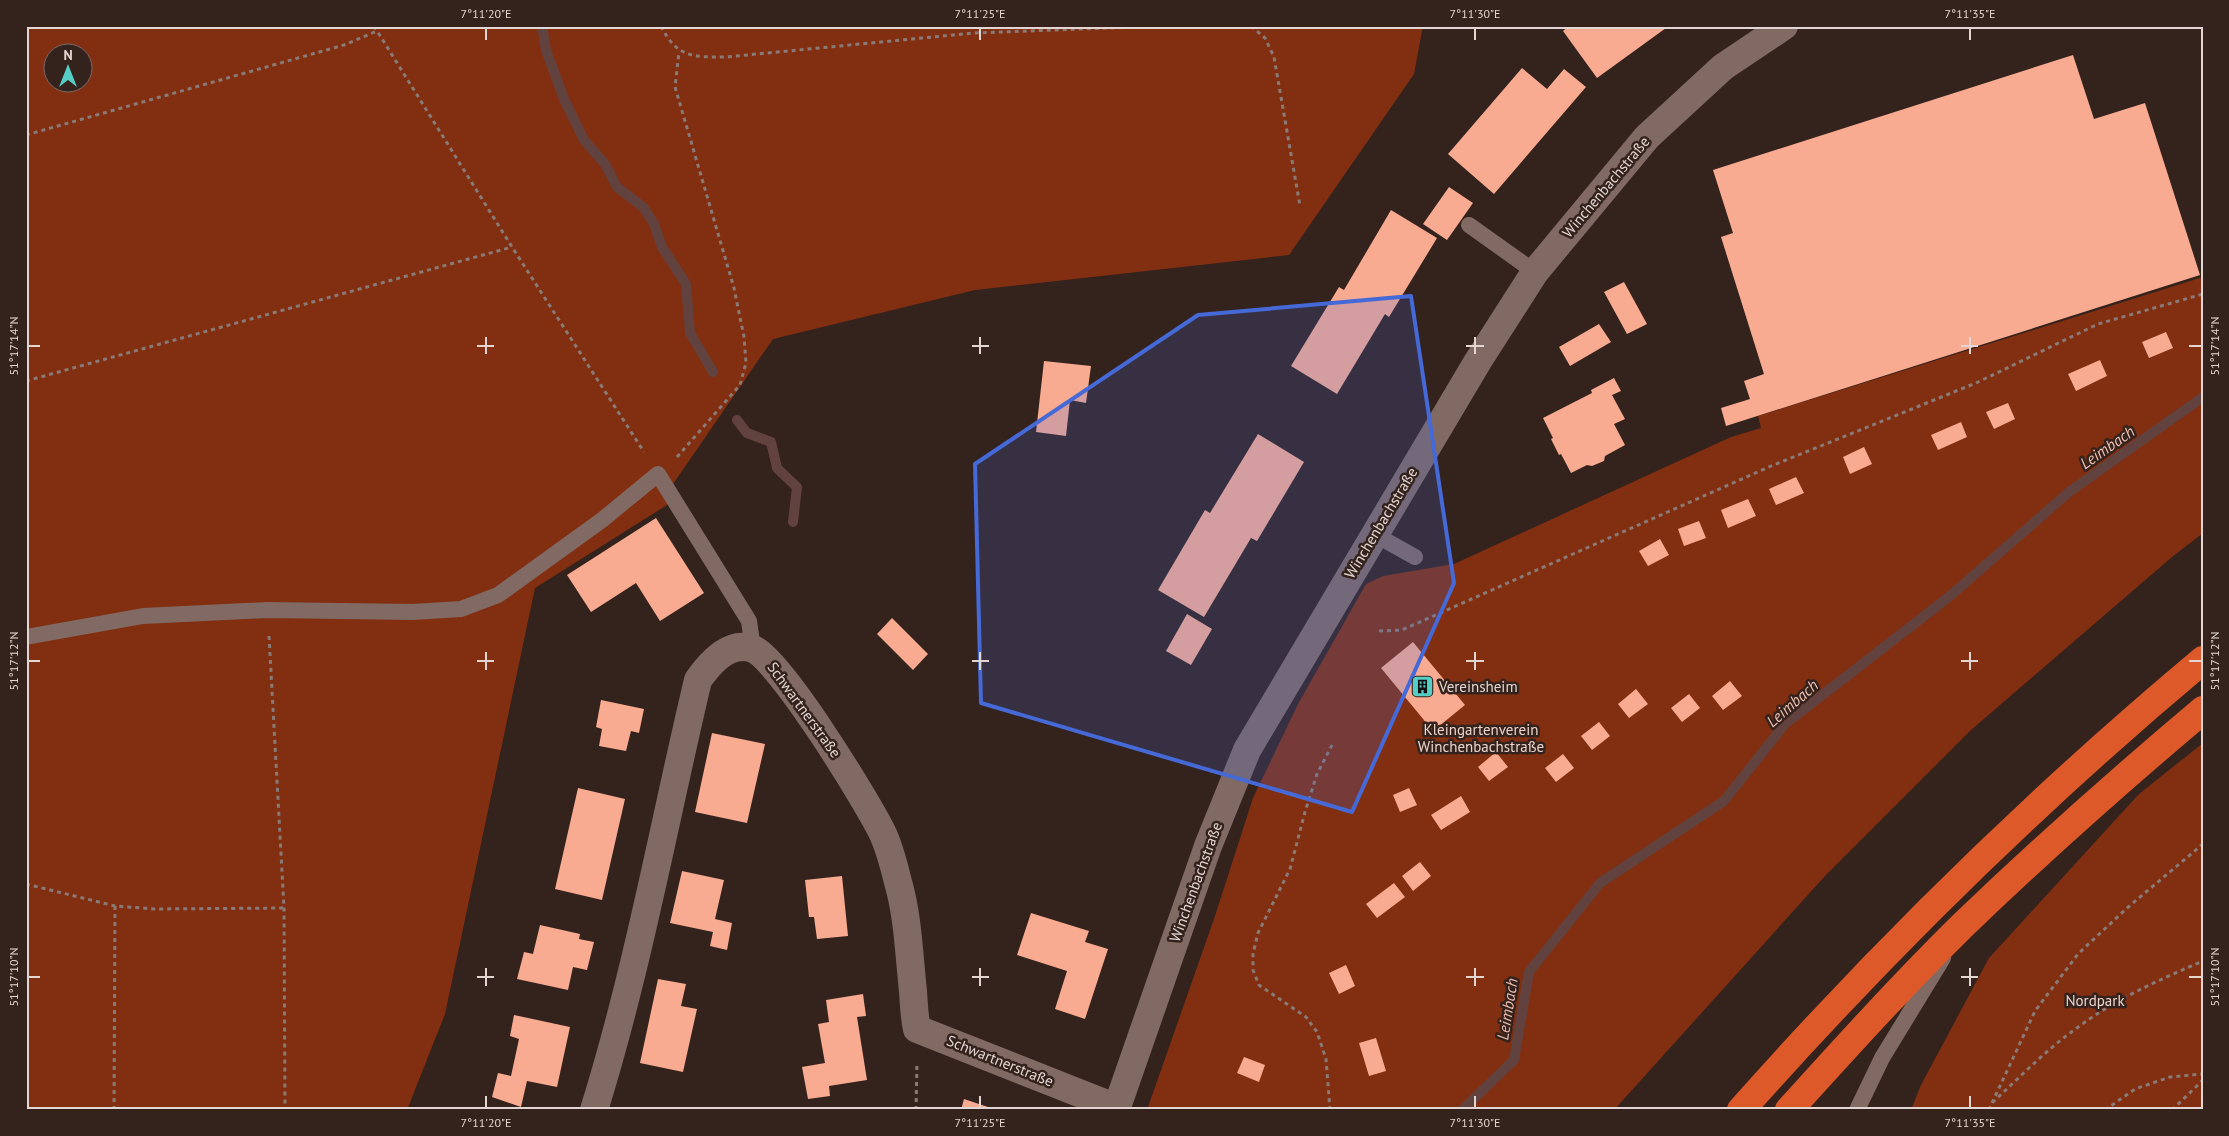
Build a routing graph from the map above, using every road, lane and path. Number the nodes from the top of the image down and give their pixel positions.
1 (374, 26) edge
2 (661, 26) edge
3 (1163, 26) edge
4 (1251, 26) edge
5 (1784, 26) edge
6 (377, 31) junction
7 (679, 52) junction
8 (26, 135) edge
9 (1300, 206) dead end
10 (1469, 225) dead end
11 (512, 248) junction
12 (1535, 272) junction
13 (2203, 294) edge
14 (26, 381) edge
15 (685, 451) dead end
16 (658, 474) junction
17 (1374, 534) junction
18 (1415, 557) dead end
19 (268, 610) junction
20 (1379, 631) dead end
21 (26, 637) edge
22 (753, 648) junction
23 (2203, 660) edge
24 (2203, 710) edge
25 (1332, 745) dead end
26 (2203, 844) edge
27 (26, 884) edge
28 (115, 906) junction
29 (284, 908) junction
30 (1963, 926) junction
31 (2203, 961) edge
32 (917, 1028) junction
33 (2203, 1074) edge
34 (2203, 1080) edge
35 (1992, 1103) junction
36 (1116, 1109) edge
37 (114, 1110) edge
38 (285, 1110) edge
39 (594, 1110) edge
40 (916, 1110) edge
41 (1330, 1110) edge
42 (1741, 1110) edge
43 (1789, 1110) edge
44 (1857, 1110) edge
45 (1989, 1110) edge
46 (2105, 1110) edge
47 (2172, 1110) edge

1 - 6 path
2 - 7 path
3 - 7 path
4 - 9 path
5 - 12 street, Winchenbachstraße
6 - 8 path
6 - 11 path
7 - 15 path
10 - 12 lane
11 - 14 path
11 - 16 path
12 - 17 street, Winchenbachstraße
13 - 20 path
16 - 19 lane
16 - 22 lane
17 - 18 lane
17 - 36 street, Winchenbachstraße
19 - 21 lane
19 - 29 path
22 - 32 street, Schwartnerstraße
22 - 39 street
23 - 42 highway
24 - 30 highway
25 - 41 path
26 - 35 path
27 - 28 path
28 - 29 path
28 - 37 path
29 - 38 path
30 - 43 highway
30 - 44 lane
31 - 35 path
32 - 36 street, Schwartnerstraße
32 - 40 path
33 - 46 path
34 - 47 path
35 - 45 path

